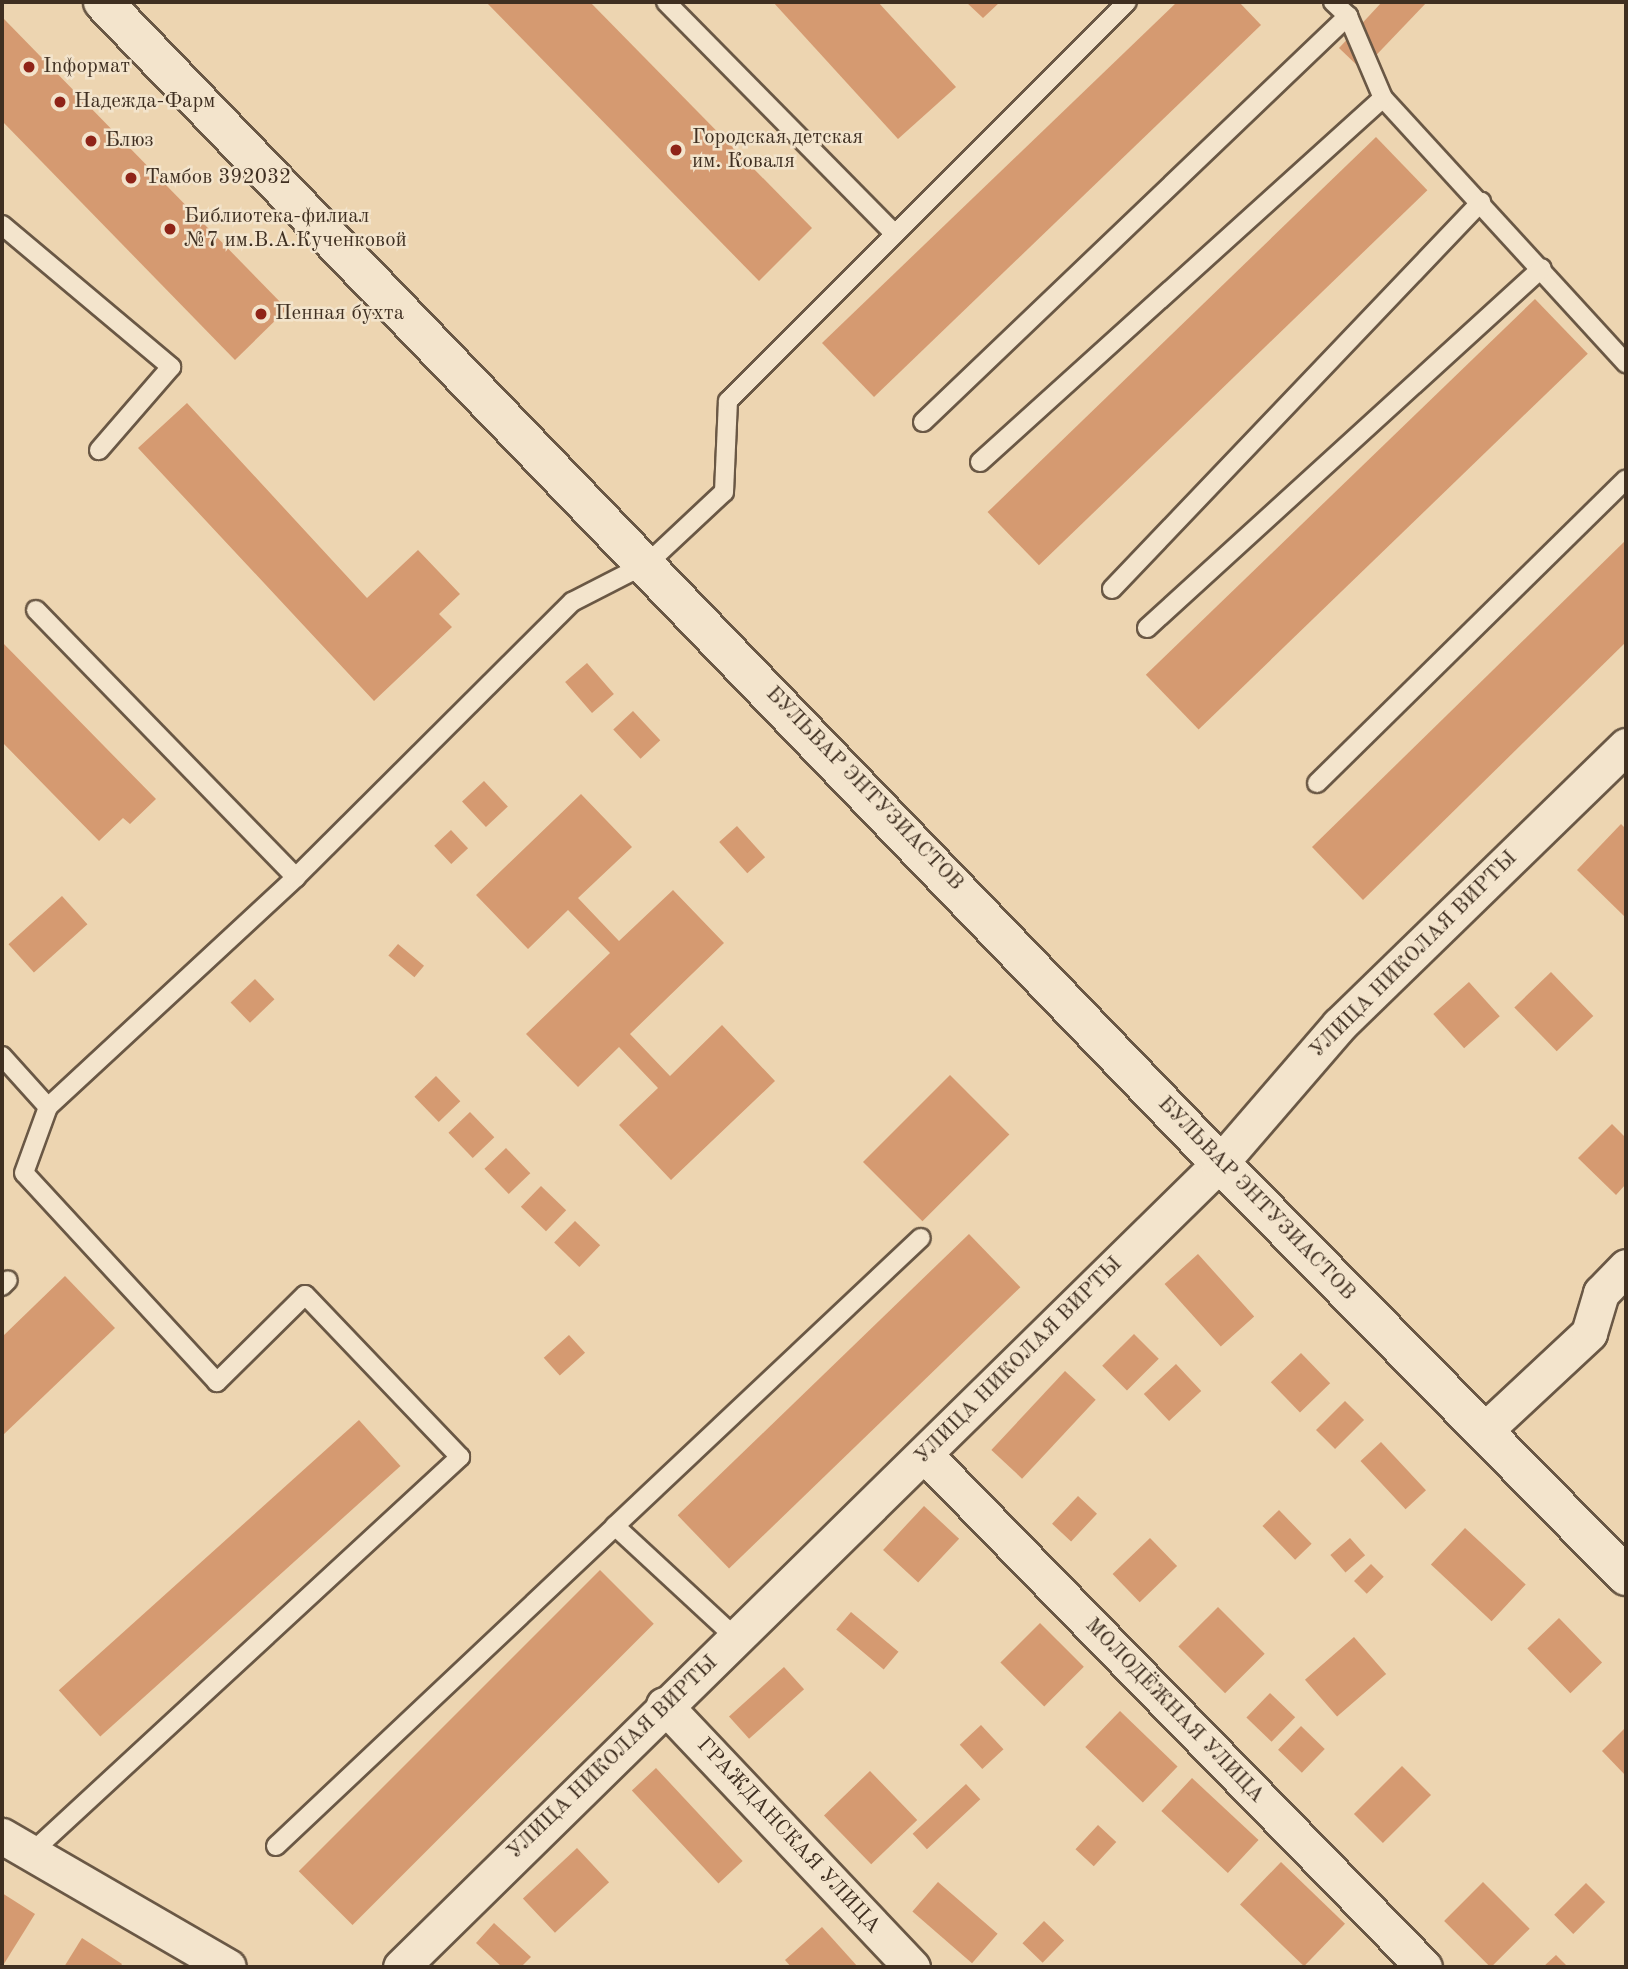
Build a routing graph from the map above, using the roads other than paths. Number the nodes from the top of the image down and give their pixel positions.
1 (103, 2) edge
2 (666, 2) edge
3 (1127, 2) edge
4 (1333, 2) edge
5 (1348, 16) junction
6 (1383, 98) junction
7 (1481, 202) junction
8 (2, 225) edge
9 (892, 232) junction
10 (1542, 268) junction
11 (1626, 363) edge
12 (923, 422) dead end
13 (99, 450) dead end
14 (980, 463) dead end
15 (1626, 478) edge
16 (648, 563) junction
17 (1112, 589) dead end
18 (36, 610) dead end
19 (1147, 628) dead end
20 (1626, 746) edge
21 (1317, 783) dead end
22 (296, 877) junction
23 (2, 1056) edge
24 (48, 1107) junction
25 (1220, 1163) junction
26 (921, 1238) dead end
27 (1626, 1267) edge
28 (1483, 1432) junction
29 (924, 1454) junction
30 (615, 1526) junction
31 (1626, 1576) edge
32 (736, 1638) junction
33 (664, 1705) junction
34 (17, 1845) edge
35 (276, 1846) dead end
36 (228, 1967) edge
37 (401, 1967) edge
38 (912, 1967) edge
39 (1424, 1967) edge

1 - 16 main road, БУЛЬВАР ЭНТУЗИАСТОВ
2 - 9 lane
3 - 9 lane
4 - 5 lane
5 - 6 lane
5 - 12 lane
6 - 7 lane
6 - 14 lane
7 - 10 lane
7 - 17 lane
8 - 13 lane
9 - 16 lane
10 - 11 lane
10 - 19 lane
15 - 21 lane
16 - 22 lane
16 - 25 main road, БУЛЬВАР ЭНТУЗИАСТОВ
18 - 22 lane
20 - 25 street, УЛИЦА НИКОЛАЯ ВИРТЫ
22 - 24 lane
23 - 24 lane
24 - 34 lane
25 - 28 main road, БУЛЬВАР ЭНТУЗИАСТОВ
25 - 29 street, УЛИЦА НИКОЛАЯ ВИРТЫ
26 - 30 lane
27 - 28 street
28 - 31 main road, БУЛЬВАР ЭНТУЗИАСТОВ
29 - 32 street, УЛИЦА НИКОЛАЯ ВИРТЫ
29 - 39 street, МОЛОДЁЖНАЯ УЛИЦА
30 - 32 lane
30 - 35 lane
32 - 33 street, УЛИЦА НИКОЛАЯ ВИРТЫ
33 - 37 street, УЛИЦА НИКОЛАЯ ВИРТЫ
33 - 38 street, ГРАЖДАНСКАЯ УЛИЦА
34 - 36 street

